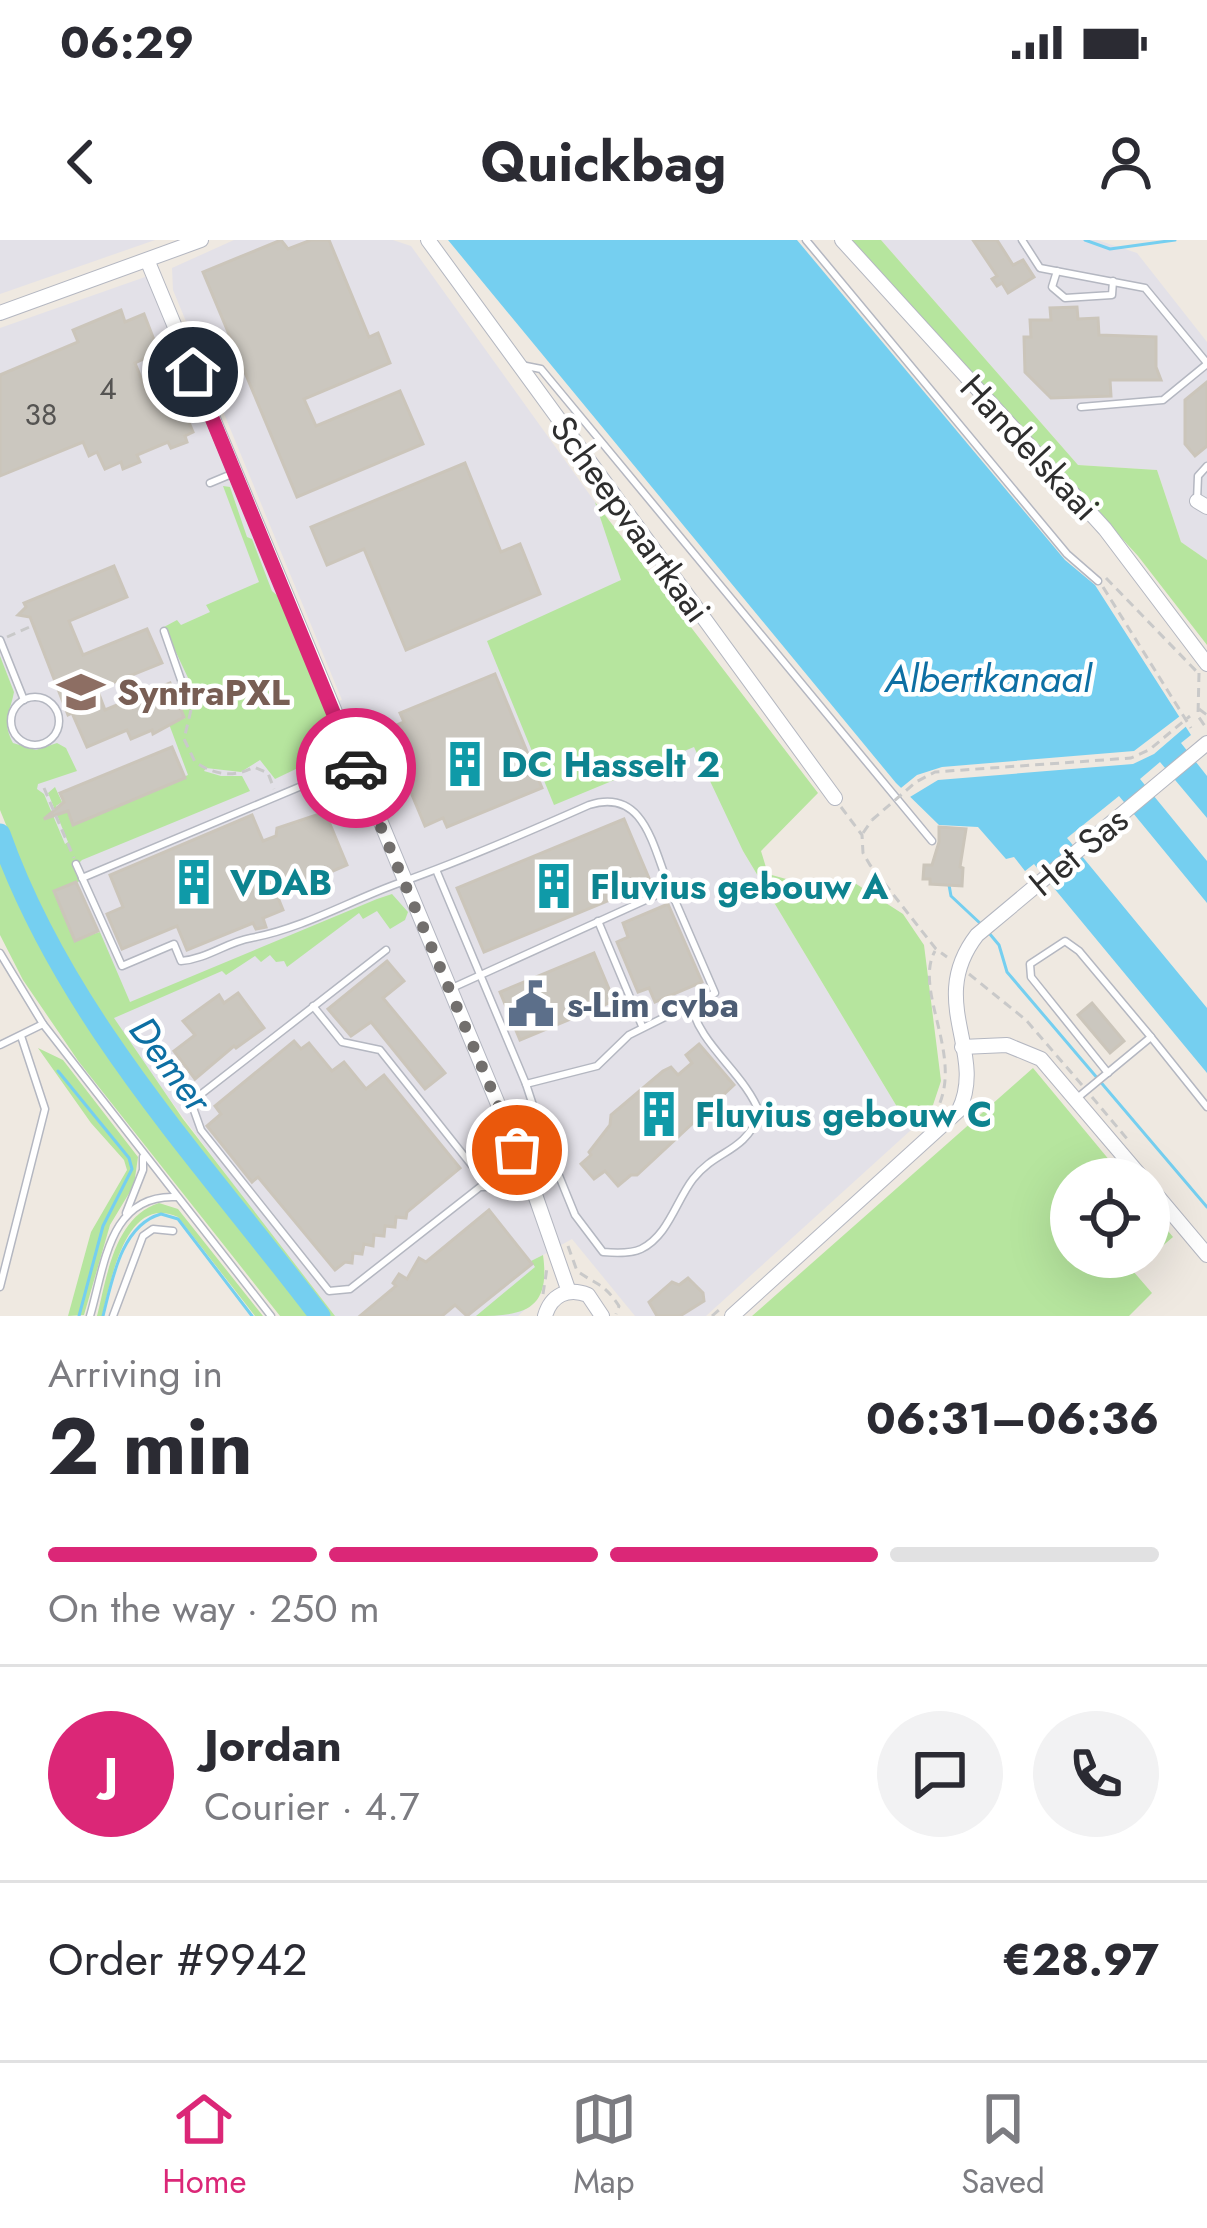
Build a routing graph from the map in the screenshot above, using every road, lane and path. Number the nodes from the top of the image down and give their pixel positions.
1 (201, 240) edge
2 (428, 240) edge
3 (806, 240) edge
4 (842, 240) edge
5 (1022, 240) edge
6 (148, 262) junction
7 (1057, 271) junction
8 (1113, 281) junction
9 (0, 313) edge
10 (518, 364) junction
11 (1207, 364) edge
12 (1081, 406) dead end
13 (1207, 466) edge
14 (234, 473) junction
15 (210, 483) dead end
16 (1202, 504) edge
17 (1095, 578) junction
18 (34, 625) dead end
19 (164, 631) dead end
20 (0, 640) edge
21 (1204, 670) edge
22 (24, 700) junction
23 (189, 703) joint
24 (1198, 708) junction
25 (1207, 715) edge
26 (1191, 728) dead end
27 (1206, 739) edge
28 (354, 764) junction
29 (271, 782) dead end
30 (44, 788) dead end
31 (835, 799) joint
32 (862, 835) junction
33 (932, 842) dead end
34 (76, 864) joint
35 (437, 872) junction
36 (82, 878) junction
37 (403, 882) junction
38 (670, 890) junction
39 (598, 921) junction
40 (936, 949) junction
41 (386, 950) dead end
42 (0, 953) edge
43 (958, 965) junction
44 (481, 975) junction
45 (449, 990) junction
46 (691, 1004) junction
47 (313, 1006) junction
48 (43, 1024) junction
49 (642, 1026) junction
50 (21, 1036) junction
51 (1151, 1037) junction
52 (0, 1046) edge
53 (962, 1047) junction
54 (1108, 1073) junction
55 (526, 1084) junction
56 (1076, 1100) junction
57 (1207, 1107) edge
58 (930, 1119) dead end
59 (544, 1138) junction
60 (517, 1150) junction
61 (142, 1154) junction
62 (1125, 1158) edge
63 (532, 1186) junction
64 (489, 1187) junction
65 (176, 1197) junction
66 (1170, 1207) edge
67 (125, 1215) junction
68 (173, 1231) dead end
69 (561, 1231) dead end
70 (1201, 1238) edge
71 (1207, 1255) edge
72 (547, 1263) dead end
73 (0, 1287) edge
74 (569, 1292) junction
75 (610, 1293) junction
76 (542, 1309) edge
77 (599, 1309) edge
78 (726, 1313) edge
79 (91, 1316) edge
80 (113, 1316) edge
81 (271, 1316) edge
82 (615, 1316) edge
83 (712, 1316) edge

1 - 6 street
2 - 10 street, Scheepvaartkaai
3 - 17 lane
4 - 21 street, Handelskaai
5 - 7 lane
6 - 9 street
6 - 14 street
7 - 8 lane
7 - 8 lane
8 - 11 lane
10 - 31 street, Scheepvaartkaai
10 - 33 lane
11 - 12 lane
13 - 16 lane
14 - 15 lane
14 - 28 street
17 - 21 path
17 - 26 path
18 - 20 path
19 - 23 lane
20 - 22 lane
21 - 24 path
22 - 22 lane
23 - 29 path
24 - 25 path
24 - 27 path
24 - 32 path, bridge
27 - 43 street, Het Sas
28 - 36 lane
28 - 37 street
30 - 34 path
31 - 32 path
32 - 40 path
34 - 36 lane
35 - 37 lane
35 - 38 lane
35 - 44 lane
36 - 37 lane
37 - 45 street
38 - 39 lane
38 - 46 lane
39 - 44 lane
39 - 49 lane
40 - 43 path
40 - 58 path
41 - 47 lane
42 - 48 lane
43 - 53 street
44 - 45 lane
44 - 55 lane
45 - 60 street
46 - 49 lane
46 - 59 lane
47 - 64 lane
47 - 64 lane
48 - 50 lane
48 - 61 lane
49 - 55 lane
50 - 52 lane
50 - 73 lane
51 - 54 lane
51 - 54 lane
51 - 57 lane
53 - 56 street
53 - 78 street
54 - 56 lane
55 - 59 lane
56 - 62 street
59 - 60 lane
60 - 63 street
61 - 65 lane
61 - 67 lane
63 - 64 lane
63 - 74 street
65 - 67 lane
65 - 81 lane
66 - 70 street
67 - 79 lane
68 - 80 lane
69 - 75 path
70 - 71 street
72 - 76 path
74 - 76 street
74 - 77 street
75 - 77 street
75 - 82 path
78 - 83 path

